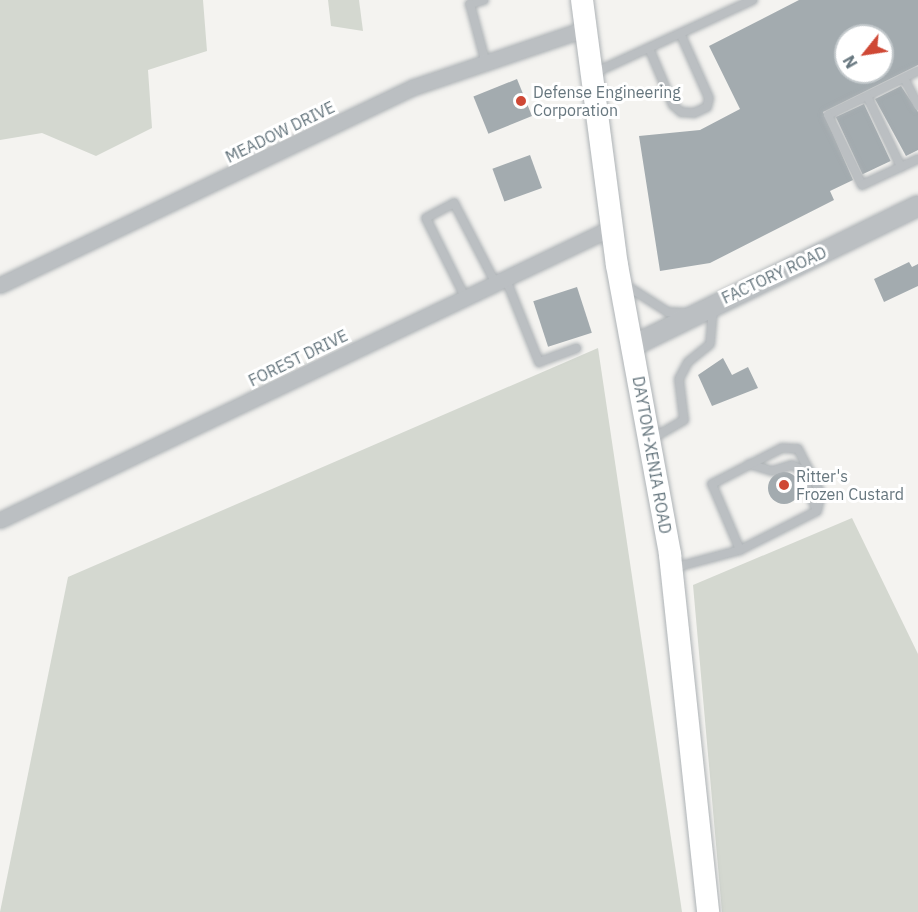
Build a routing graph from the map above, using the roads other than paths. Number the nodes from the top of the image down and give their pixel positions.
1 (484, 0) edge
2 (582, 0) edge
3 (753, 0) edge
4 (584, 28) junction
5 (681, 34) junction
6 (649, 48) junction
7 (485, 60) junction
8 (918, 71) edge
9 (590, 75) junction
10 (904, 78) junction
11 (867, 96) junction
12 (918, 106) edge
13 (918, 159) edge
14 (901, 167) junction
15 (918, 206) edge
16 (611, 228) junction
17 (617, 266) junction
18 (500, 280) junction
19 (0, 285) edge
20 (465, 297) junction
21 (713, 303) junction
22 (692, 313) junction
23 (632, 346) junction
24 (578, 348) dead end
25 (649, 440) junction
26 (748, 464) junction
27 (817, 510) junction
28 (0, 520) edge
29 (740, 550) junction
30 (672, 568) junction
31 (708, 912) edge

1 - 7 lane
2 - 4 main road, DAYTON-XENIA ROAD
3 - 5 lane
4 - 7 street, MEADOW DRIVE
4 - 9 main road, DAYTON-XENIA ROAD
5 - 6 lane
5 - 6 lane
6 - 9 lane
7 - 19 street, MEADOW DRIVE
8 - 10 lane
9 - 16 main road, DAYTON-XENIA ROAD
10 - 11 lane
10 - 12 lane
11 - 14 lane
11 - 14 lane
13 - 14 lane
15 - 21 street, FACTORY ROAD
16 - 17 main road, DAYTON-XENIA ROAD
16 - 18 street, FOREST DRIVE
17 - 22 lane
17 - 23 main road, DAYTON-XENIA ROAD
18 - 20 street, FOREST DRIVE
18 - 20 lane
18 - 24 lane
20 - 28 street, FOREST DRIVE
21 - 22 street, FACTORY ROAD
21 - 25 lane
22 - 23 street, FACTORY ROAD
23 - 25 main road, DAYTON-XENIA ROAD
25 - 30 main road, DAYTON-XENIA ROAD
26 - 27 lane
26 - 27 lane
26 - 29 lane
27 - 29 lane
29 - 30 lane
30 - 31 main road, DAYTON-XENIA ROAD

